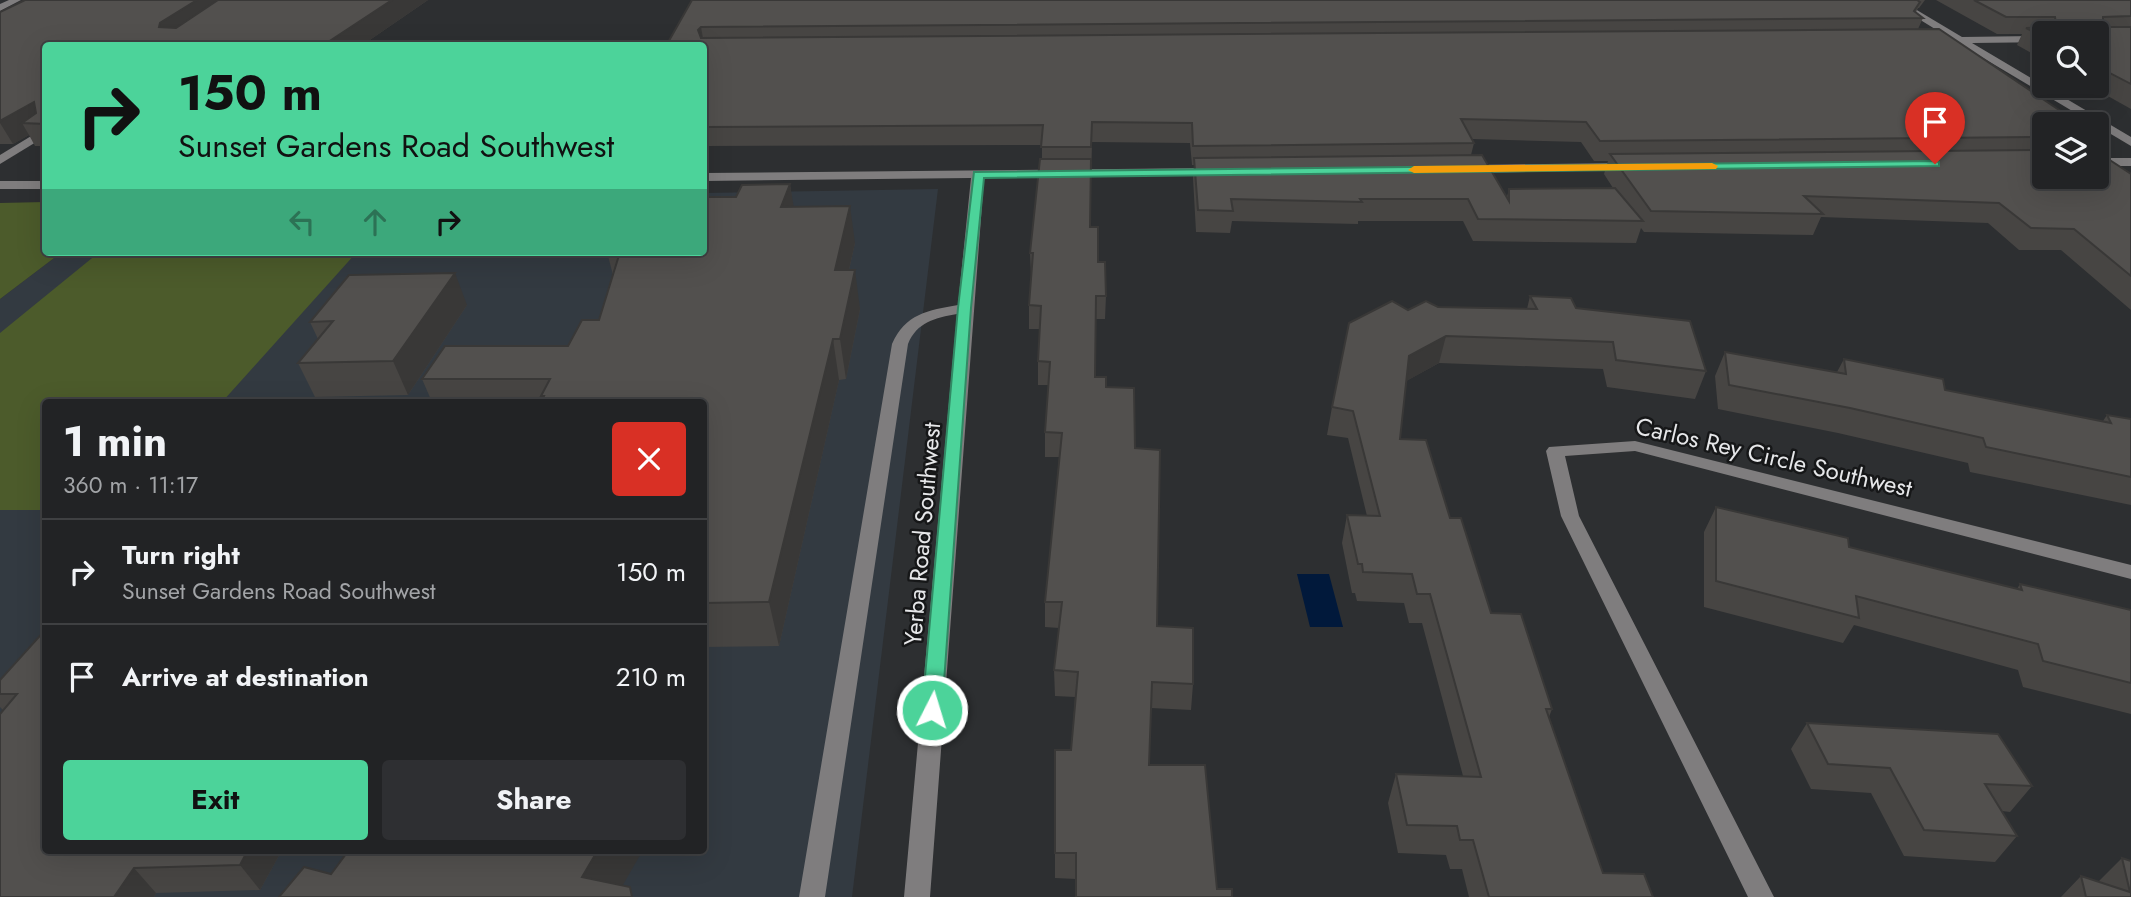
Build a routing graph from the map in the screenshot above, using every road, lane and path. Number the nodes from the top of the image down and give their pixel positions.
1 (16, 0) edge
2 (1894, 0) edge
3 (0, 8) edge
4 (2032, 39) edge
5 (1922, 40) edge
6 (1960, 40) junction
7 (42, 134) edge
8 (2131, 142) edge
9 (0, 160) edge
10 (2109, 162) edge
11 (2131, 162) edge
12 (1643, 167) edge
13 (1449, 169) edge
14 (1228, 172) edge
15 (978, 175) junction
16 (707, 177) edge
17 (0, 185) edge
18 (42, 185) edge
19 (965, 308) junction
20 (2131, 572) edge
21 (812, 897) edge
22 (917, 897) edge
23 (1761, 897) edge

1 - 3 street
2 - 6 street
4 - 6 street
5 - 6 street
6 - 8 street
7 - 9 street
10 - 11 street
12 - 13 street
14 - 15 street
15 - 16 street
15 - 19 street, Yerba Road Southwest
17 - 18 street
19 - 21 street
19 - 22 street, Yerba Road Southwest
20 - 23 street, Carlos Rey Circle Southwest

